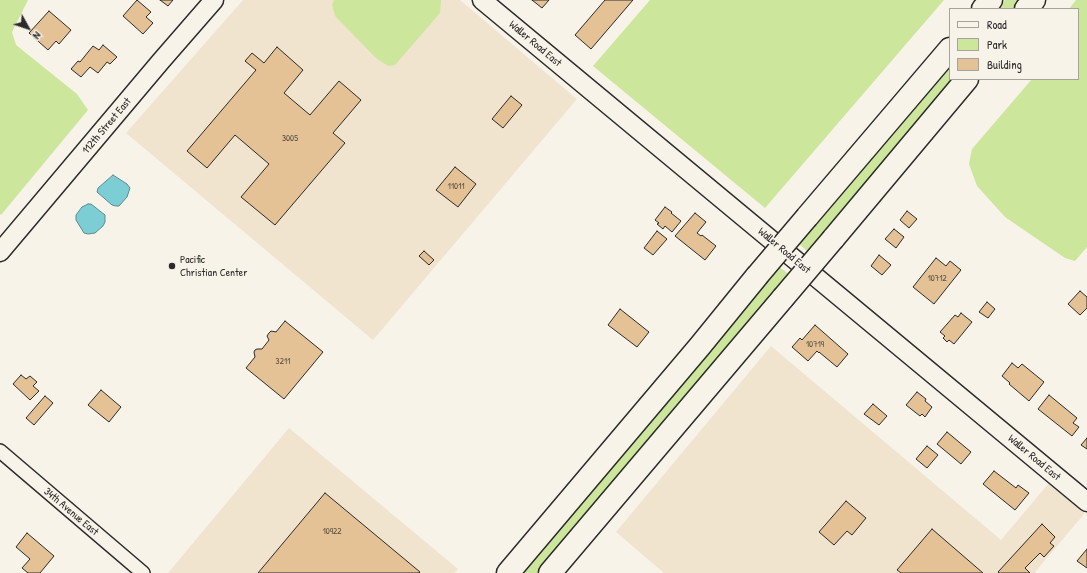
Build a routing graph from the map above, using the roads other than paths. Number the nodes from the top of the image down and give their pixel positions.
1 (214, 0) edge
2 (482, 0) edge
3 (991, 0) edge
4 (1034, 0) edge
5 (984, 8) edge
6 (1027, 8) edge
7 (949, 50) edge
8 (966, 80) edge
9 (0, 252) edge
10 (0, 451) edge
11 (1087, 502) edge
12 (143, 573) edge
13 (508, 573) edge
14 (550, 573) edge

1 - 9 street, 112th Street East
2 - 11 street, Waller Road East
3 - 5 highway
4 - 6 highway
7 - 13 highway, bridge
8 - 14 highway, bridge
10 - 12 street, 34th Avenue East

